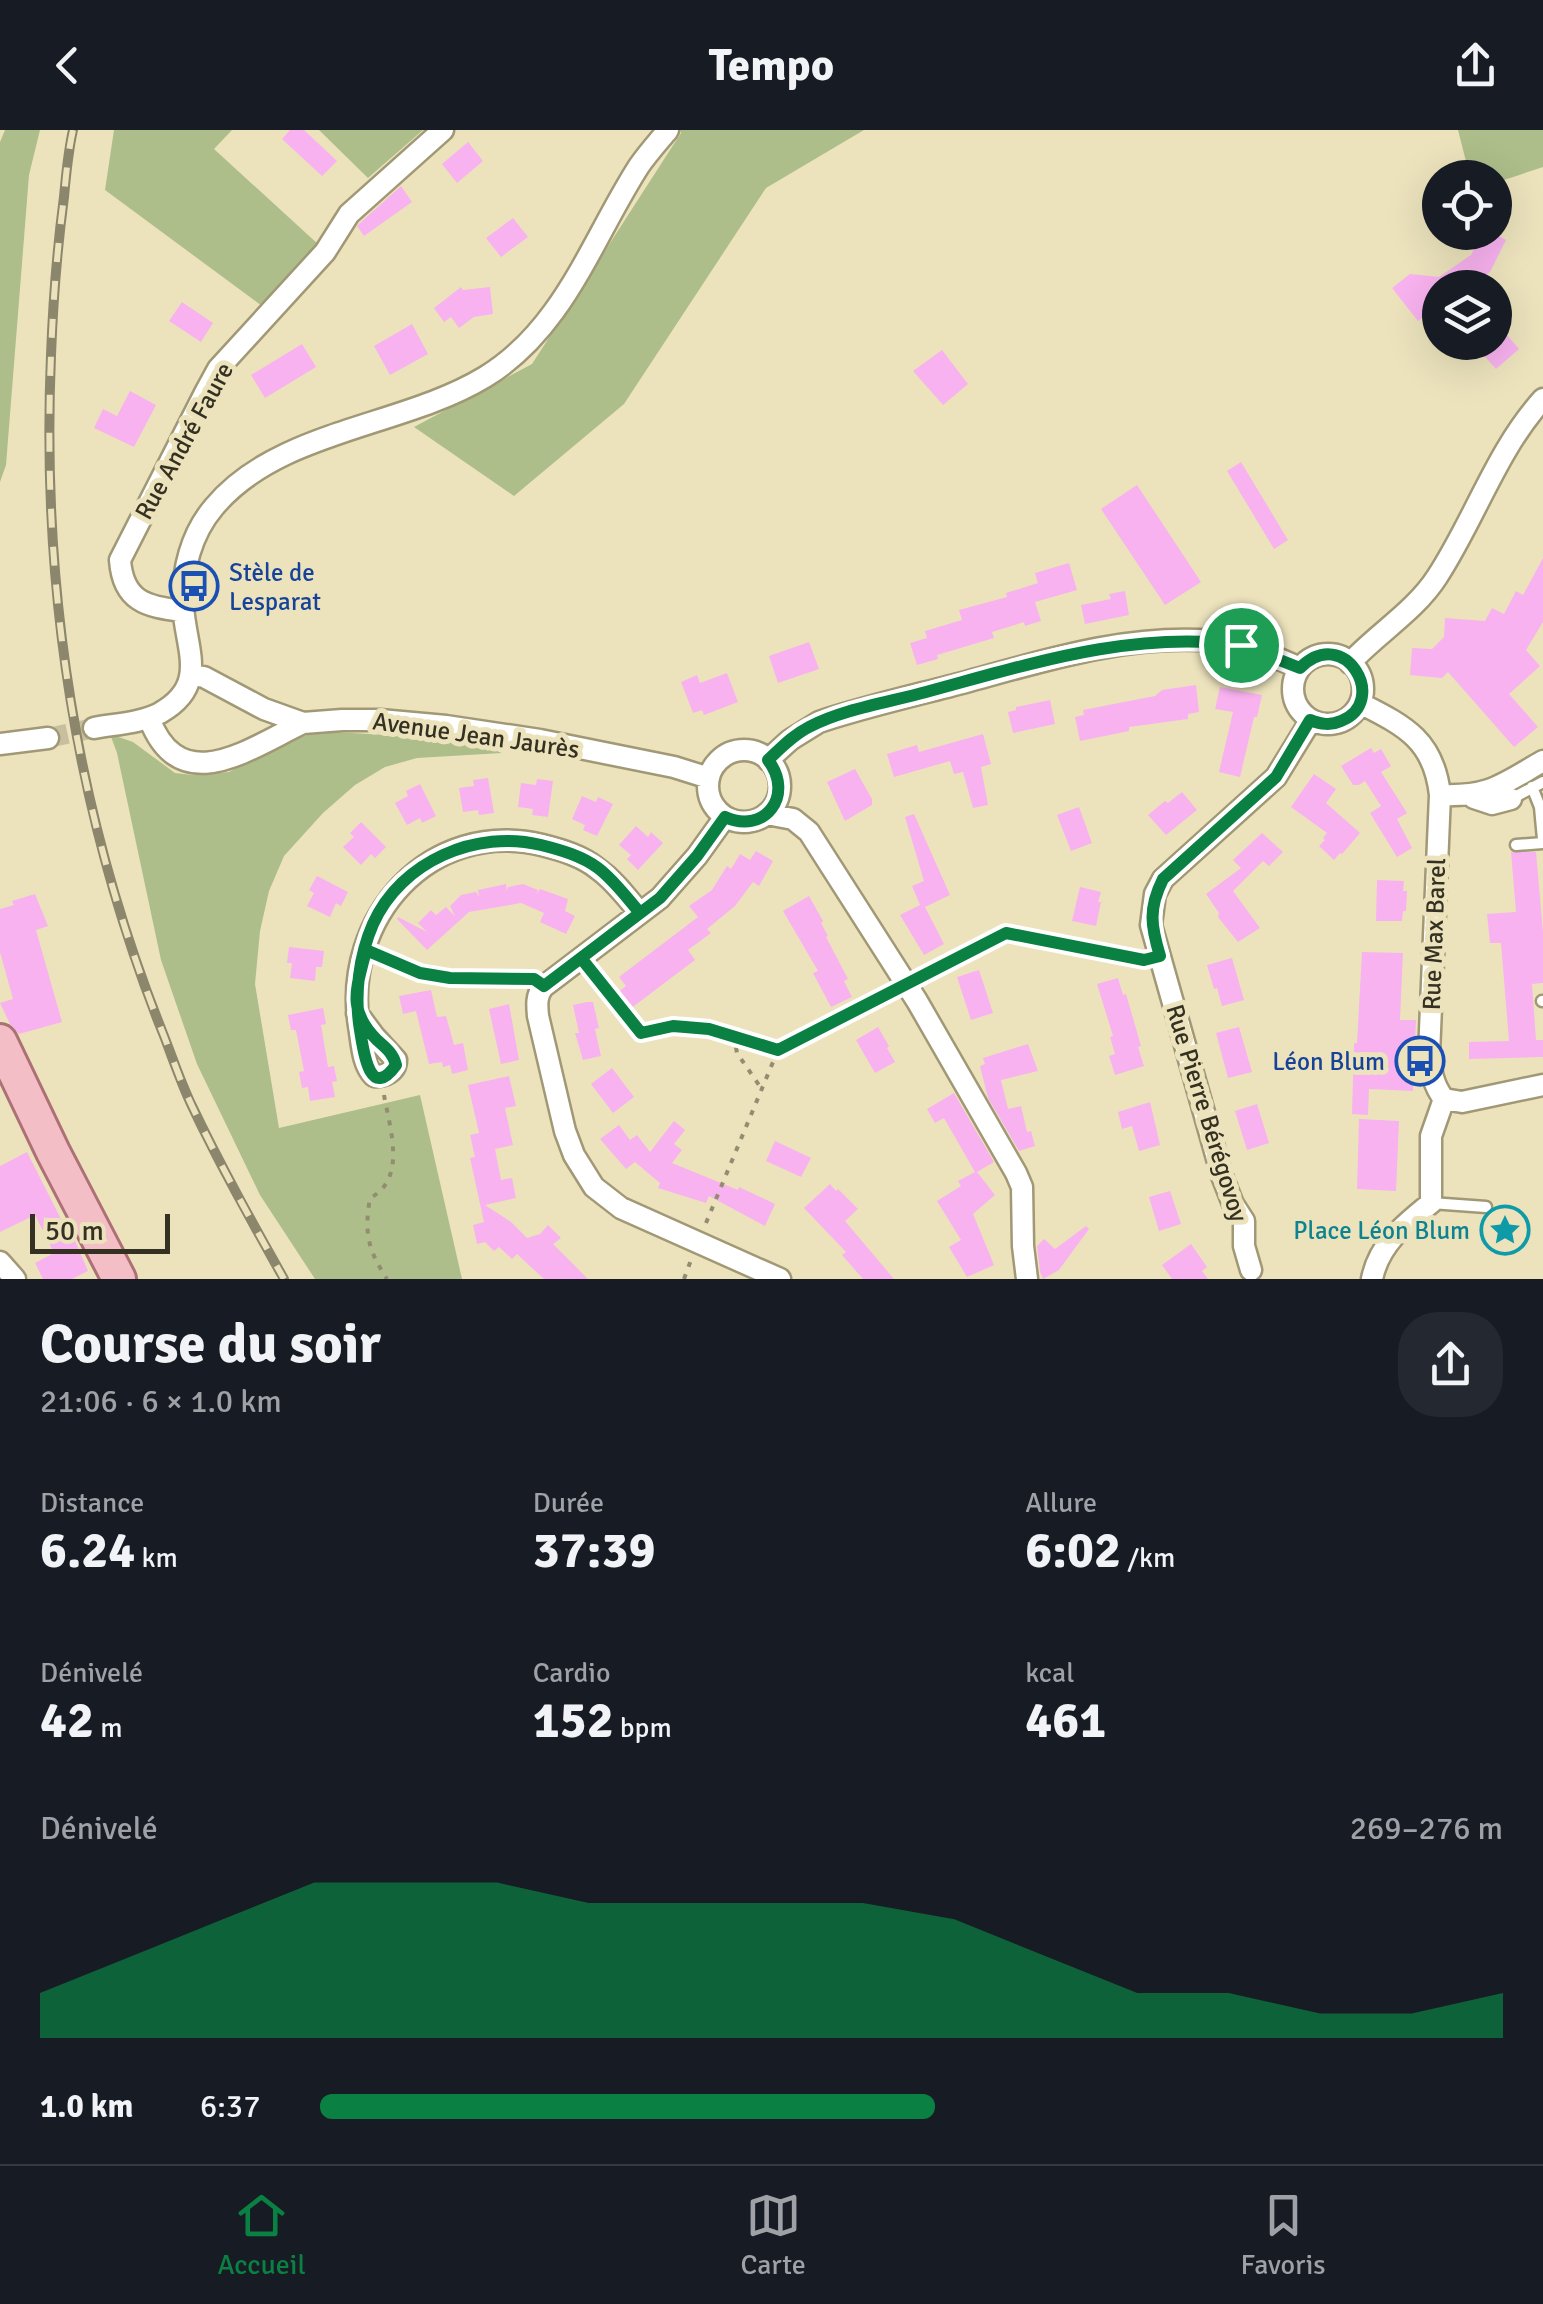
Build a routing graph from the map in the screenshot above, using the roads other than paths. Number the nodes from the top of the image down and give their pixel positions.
1 (442, 130) edge
2 (668, 130) edge
3 (1543, 399) edge
4 (183, 611) junction
5 (1350, 663) junction
6 (1300, 668) junction
7 (192, 674) junction
8 (1360, 703) junction
9 (149, 718) junction
10 (1310, 720) junction
11 (303, 723) junction
12 (94, 728) tunnel mouth
13 (48, 738) tunnel mouth
14 (0, 744) edge
15 (768, 760) junction
16 (1543, 761) edge
17 (709, 778) junction
18 (1538, 784) edge
19 (1440, 795) junction
20 (1468, 796) junction
21 (1512, 799) joint
22 (767, 814) junction
23 (725, 817) junction
24 (1543, 842) edge
25 (1516, 845) dead end
26 (640, 913) junction
27 (0, 1041) edge
28 (380, 1077) road end
29 (1543, 1085) edge
30 (1444, 1099) junction
31 (1431, 1203) junction
32 (1486, 1206) dead end
33 (0, 1262) edge
34 (1251, 1270) dead end
35 (15, 1279) edge
36 (119, 1279) edge
37 (780, 1279) edge
38 (1027, 1279) edge
39 (1372, 1279) edge

1 - 4 street, Rue André Faure
2 - 4 street
3 - 5 street
4 - 7 street
5 - 6 street
5 - 8 street
6 - 10 street
6 - 15 street
7 - 9 street
7 - 11 street, Avenue Jean Jaurès
8 - 10 street
8 - 19 street, Rue Max Barel
9 - 11 street
9 - 12 street
10 - 34 street, Rue Pierre Bérégovoy
11 - 17 street, Avenue Jean Jaurès
13 - 14 street
15 - 17 street
15 - 22 street
16 - 20 street
17 - 23 street
18 - 21 lane
18 - 24 lane
19 - 20 street
19 - 30 street, Rue Max Barel
20 - 21 street
22 - 23 street
22 - 38 street
23 - 26 street
24 - 25 lane
26 - 28 street
26 - 37 street
27 - 36 main road
29 - 30 street
30 - 31 street
31 - 32 lane
31 - 39 street
33 - 35 street

